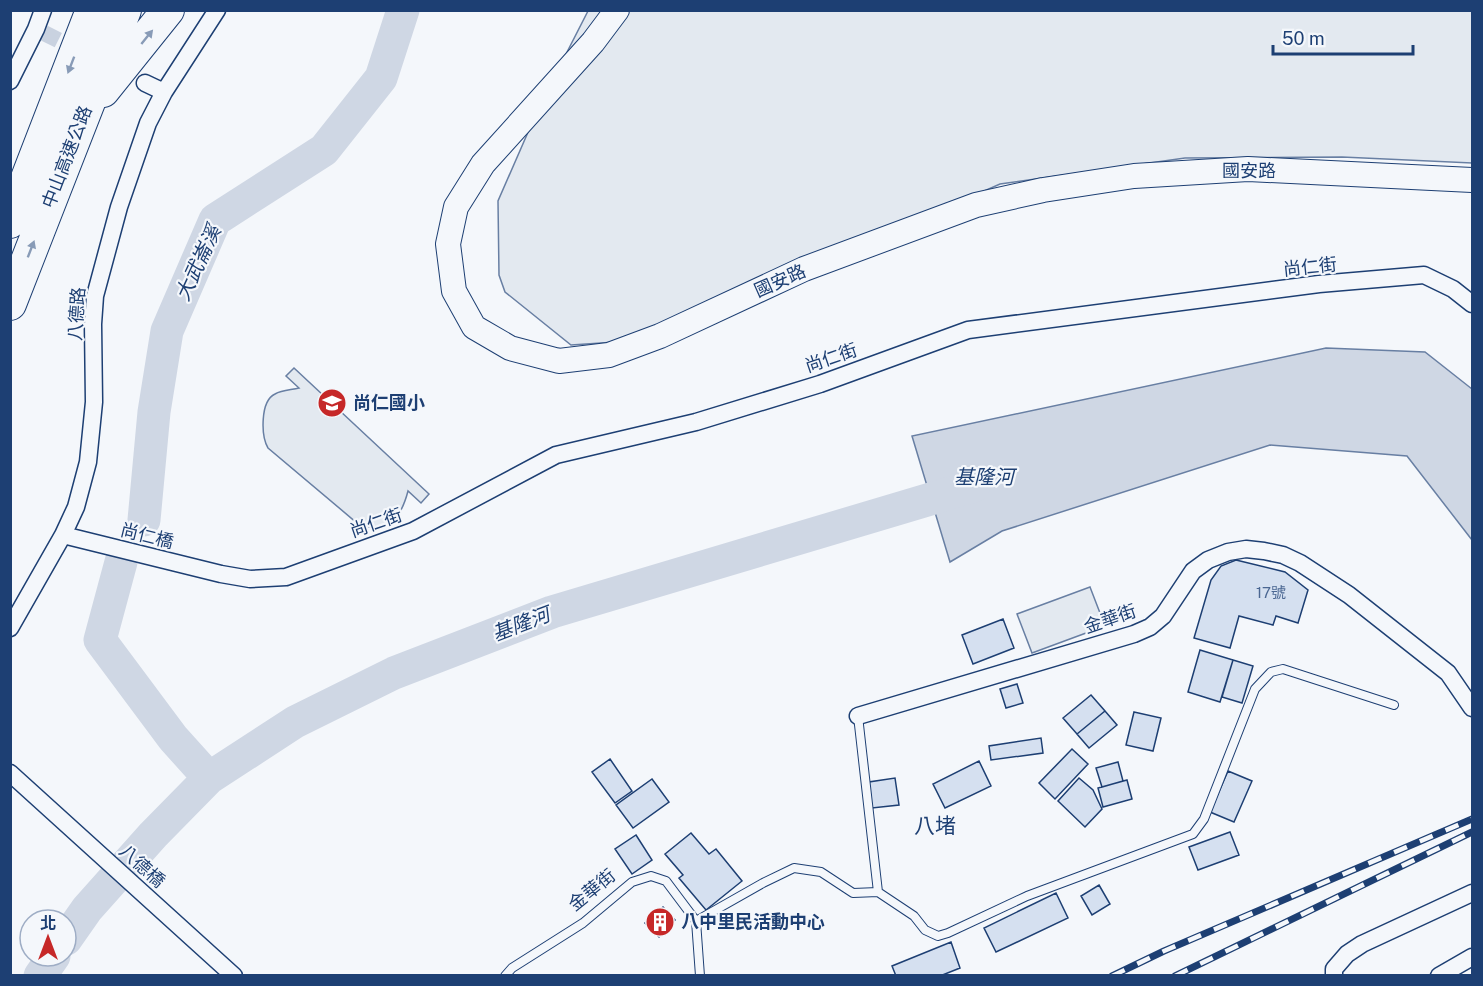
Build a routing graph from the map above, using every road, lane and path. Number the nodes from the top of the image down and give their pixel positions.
1 (43, 10) edge
2 (92, 10) edge
3 (124, 10) edge
4 (168, 10) edge
5 (617, 10) edge
6 (216, 11) edge
7 (10, 81) edge
8 (145, 83) dead end
9 (164, 92) junction
10 (83, 114) junction
11 (1473, 180) edge
12 (10, 222) edge
13 (10, 304) edge
14 (1473, 304) edge
15 (63, 535) junction
16 (221, 574) joint
17 (10, 628) edge
18 (1394, 705) dead end
19 (1473, 708) edge
20 (858, 716) joint
21 (10, 773) edge
22 (878, 892) junction
23 (1473, 893) edge
24 (696, 921) junction
25 (1473, 957) edge
26 (234, 975) edge
27 (506, 975) edge
28 (700, 975) edge
29 (1334, 975) edge
30 (1439, 975) edge

1 - 7 street
2 -> 12 highway, 中山高速公路
3 - 10 highway, 中山高速公路
10 -> 4 highway
5 - 11 street, 國安路
6 - 9 street, 八德路
8 - 9 street
9 - 15 street, 八德路
13 -> 10 highway, 中山高速公路
14 - 16 street, 尚仁街
15 - 16 street, 尚仁橋
15 - 17 street, 八德路
18 - 22 lane
19 - 20 street, 金華街
20 - 22 lane, 金華街
21 - 26 street, 八德橋
22 - 24 lane
23 - 29 street
24 - 27 lane, 金華街
24 - 28 lane
25 - 30 street

